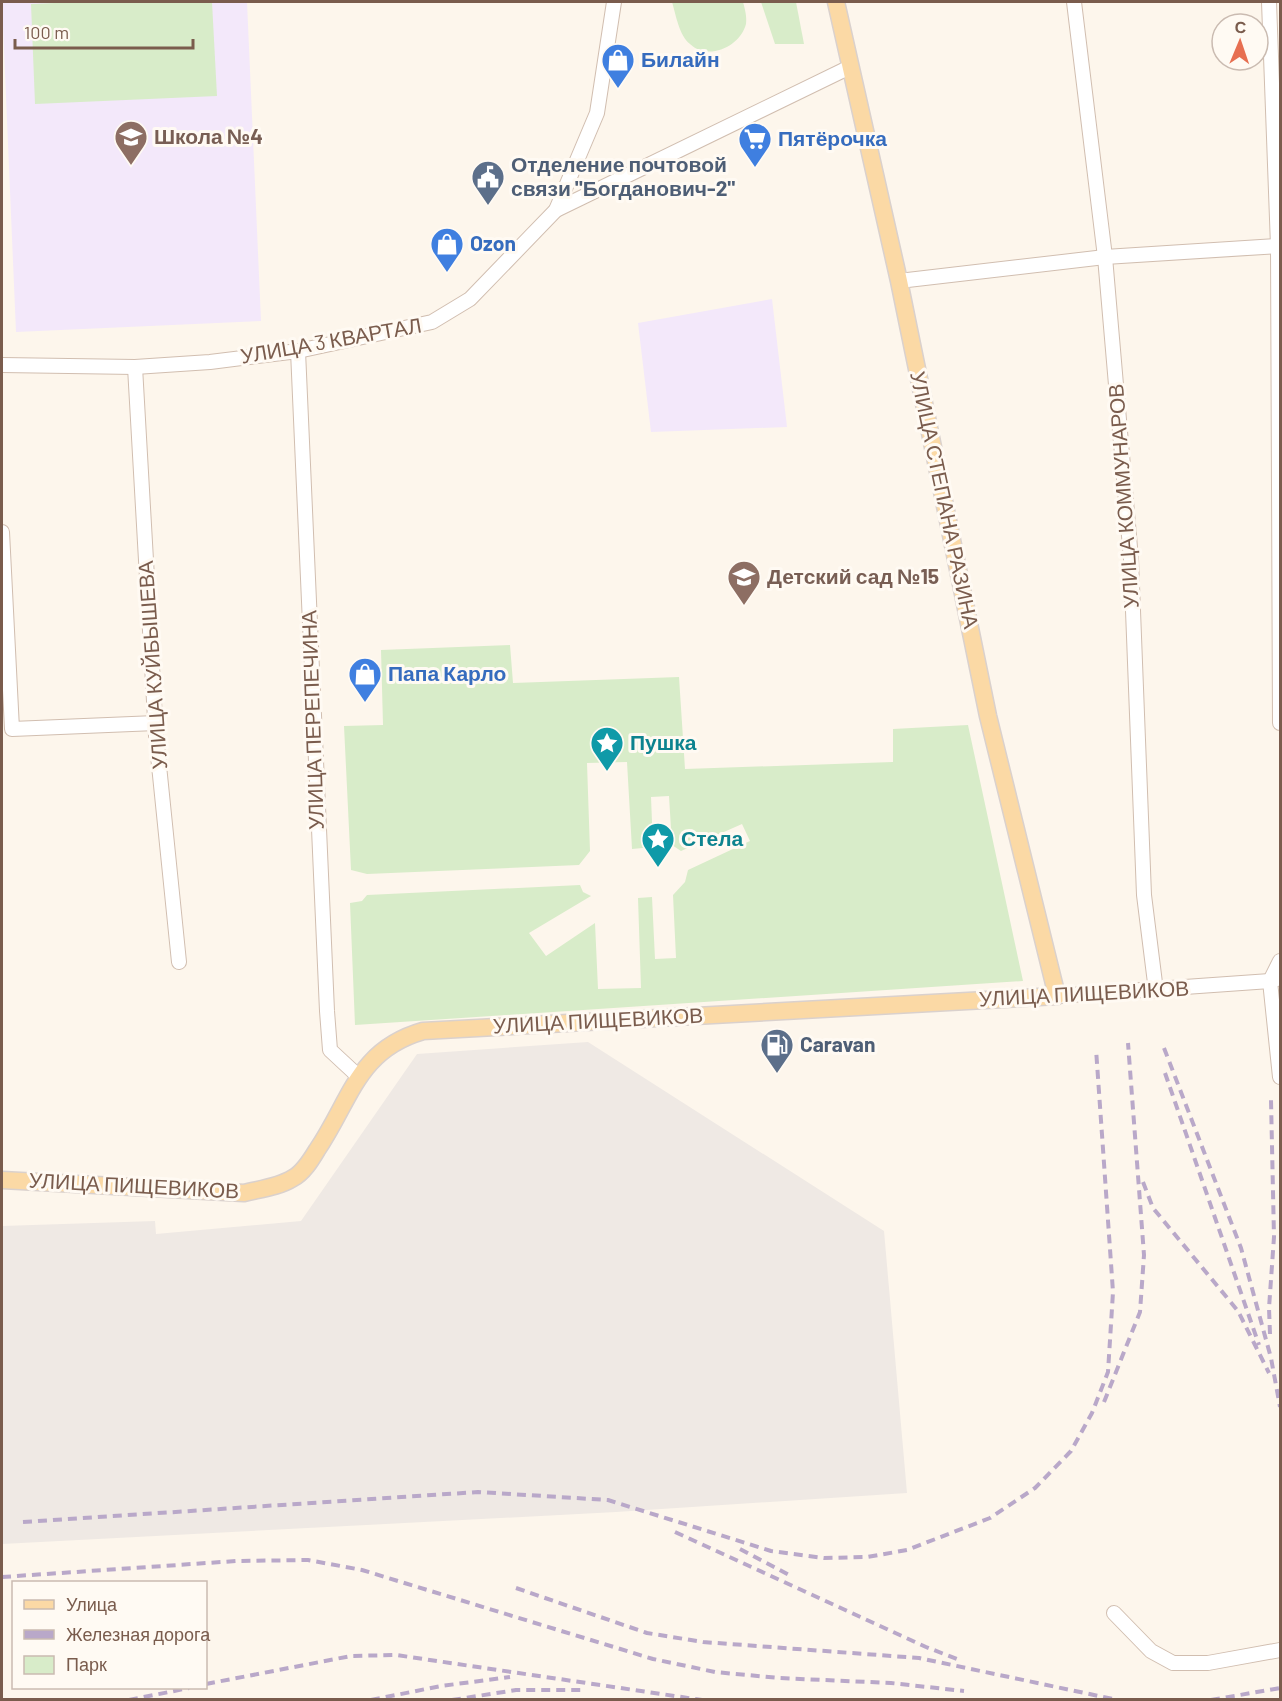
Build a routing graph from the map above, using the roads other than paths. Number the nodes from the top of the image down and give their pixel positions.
1 (614, 2) edge
2 (836, 2) edge
3 (1074, 2) edge
4 (1269, 2) edge
5 (850, 67) junction
6 (556, 210) junction
7 (1278, 246) junction
8 (1105, 257) junction
9 (898, 281) junction
10 (297, 351) junction
11 (2, 365) edge
12 (135, 367) junction
13 (2, 532) edge
14 (156, 723) junction
15 (1281, 723) edge
16 (1281, 961) edge
17 (179, 962) dead end
18 (1275, 979) edge
19 (1156, 991) junction
20 (1057, 996) junction
21 (358, 1076) junction
22 (1281, 1077) edge
23 (2, 1180) edge
24 (1114, 1613) dead end
25 (1281, 1650) edge

1 - 6 street
2 - 5 main road, УЛИЦА СТЕПАНА РАЗИНА
3 - 8 street, УЛИЦА КОММУНАРОВ
4 - 7 street
5 - 6 street
5 - 9 main road, УЛИЦА СТЕПАНА РАЗИНА
6 - 10 street, УЛИЦА 3 КВАРТАЛ
7 - 8 street
7 - 15 street
8 - 9 street
8 - 19 street, УЛИЦА КОММУНАРОВ
9 - 20 main road, УЛИЦА СТЕПАНА РАЗИНА
10 - 12 street, УЛИЦА 3 КВАРТАЛ
10 - 21 street, УЛИЦА ПЕРЕПЕЧИНА
11 - 12 street, УЛИЦА 3 КВАРТАЛ
12 - 14 street, УЛИЦА КУЙБЫШЕВА
13 - 14 street
14 - 17 street, УЛИЦА КУЙБЫШЕВА
16 - 18 street
18 - 19 street, УЛИЦА ПИЩЕВИКОВ
18 - 22 street
19 - 20 street, УЛИЦА ПИЩЕВИКОВ
20 - 21 main road, УЛИЦА ПИЩЕВИКОВ
21 - 23 main road, УЛИЦА ПИЩЕВИКОВ
24 - 25 street

